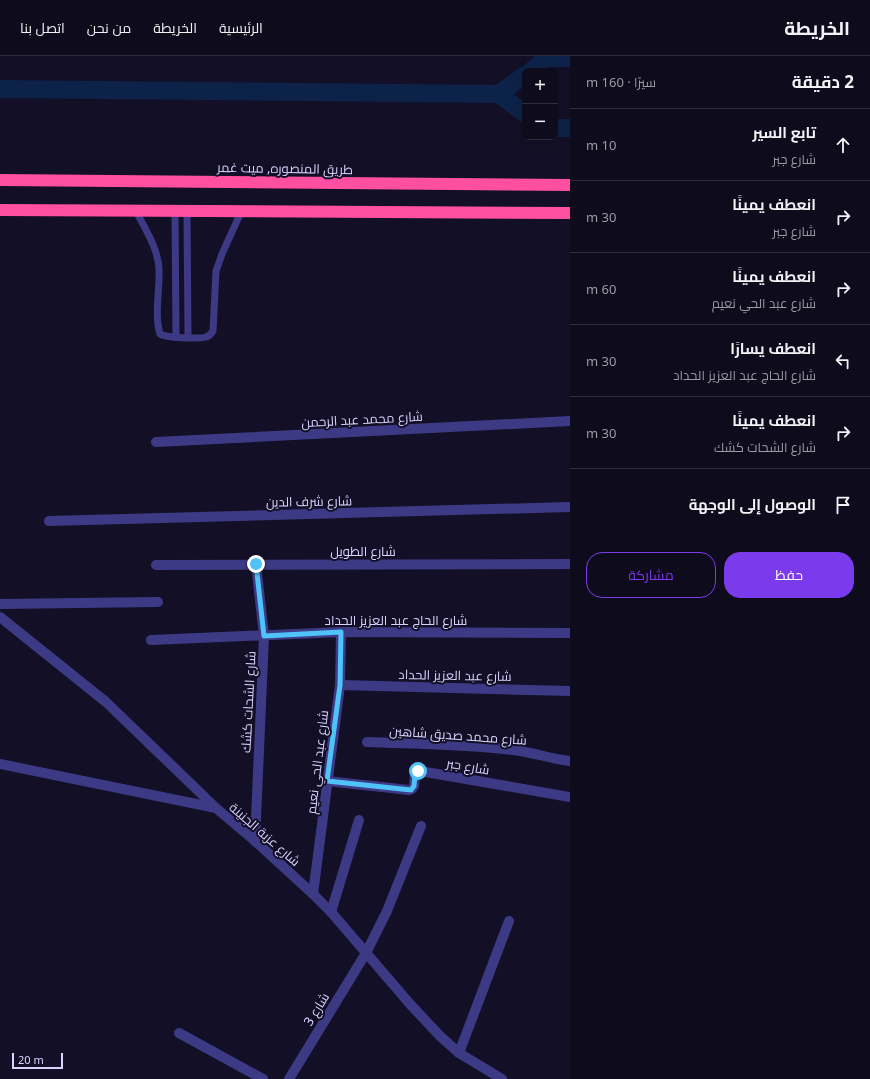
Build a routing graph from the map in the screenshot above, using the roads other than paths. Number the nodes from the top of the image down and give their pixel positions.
1 (0, 180) edge
2 (570, 185) edge
3 (0, 210) edge
4 (136, 211) junction
5 (181, 212) junction
6 (241, 212) junction
7 (570, 213) edge
8 (176, 337) junction
9 (188, 337) junction
10 (570, 421) edge
11 (156, 442) dead end
12 (570, 507) edge
13 (49, 521) dead end
14 (256, 564) junction
15 (570, 564) edge
16 (156, 565) dead end
17 (158, 602) dead end
18 (0, 604) edge
19 (0, 617) edge
20 (341, 632) junction
21 (570, 633) edge
22 (264, 636) junction
23 (151, 640) dead end
24 (340, 685) junction
25 (570, 691) edge
26 (367, 742) dead end
27 (570, 760) edge
28 (0, 764) edge
29 (327, 781) junction
30 (570, 797) edge
31 (216, 808) junction
32 (359, 820) dead end
33 (421, 826) dead end
34 (255, 841) junction
35 (313, 894) junction
36 (331, 912) junction
37 (509, 921) dead end
38 (366, 953) junction
39 (179, 1033) dead end
40 (459, 1053) junction
41 (263, 1079) edge
42 (289, 1079) edge
43 (502, 1079) edge

1 - 2 highway, طريق المنصوره, ميت غمر
3 - 4 highway
4 - 5 highway
4 - 8 lane
5 - 6 highway
5 - 8 lane
5 - 9 lane
6 - 7 highway
6 - 9 lane
8 - 9 lane
10 - 11 street, شارع محمد عبد الرحمن
12 - 13 street, شارع شرف الدين
14 - 15 street, شارع الطويل
14 - 16 street, شارع الطويل
14 - 22 street, شارع الشحات كشك
17 - 18 street
19 - 31 street, شارع عزبة الجنينة
20 - 21 street, شارع الحاج عبد العزيز الحداد
20 - 22 street, شارع الحاج عبد العزيز الحداد
20 - 24 street, شارع عبد الحي نعيم
22 - 23 street, شارع الحاج عبد العزيز الحداد
22 - 34 street, شارع الشحات كشك
24 - 25 street, شارع عبد العزيز الحداد
24 - 29 street, شارع عبد الحي نعيم
26 - 27 street, شارع محمد صديق شاهين
28 - 31 street
29 - 30 street, شارع جبر
29 - 35 street, شارع عبد الحي نعيم
31 - 34 street, شارع عزبة الجنينة
32 - 36 street
33 - 38 street, شارع 3
34 - 35 street, شارع عزبة الجنينة
35 - 36 street, شارع عزبة الجنينة
36 - 38 street, شارع عزبة الجنينة
37 - 40 street
38 - 40 street, شارع عزبة الجنينة
38 - 42 street, شارع 3
39 - 41 street
40 - 43 street, شارع عزبة الجنينة

